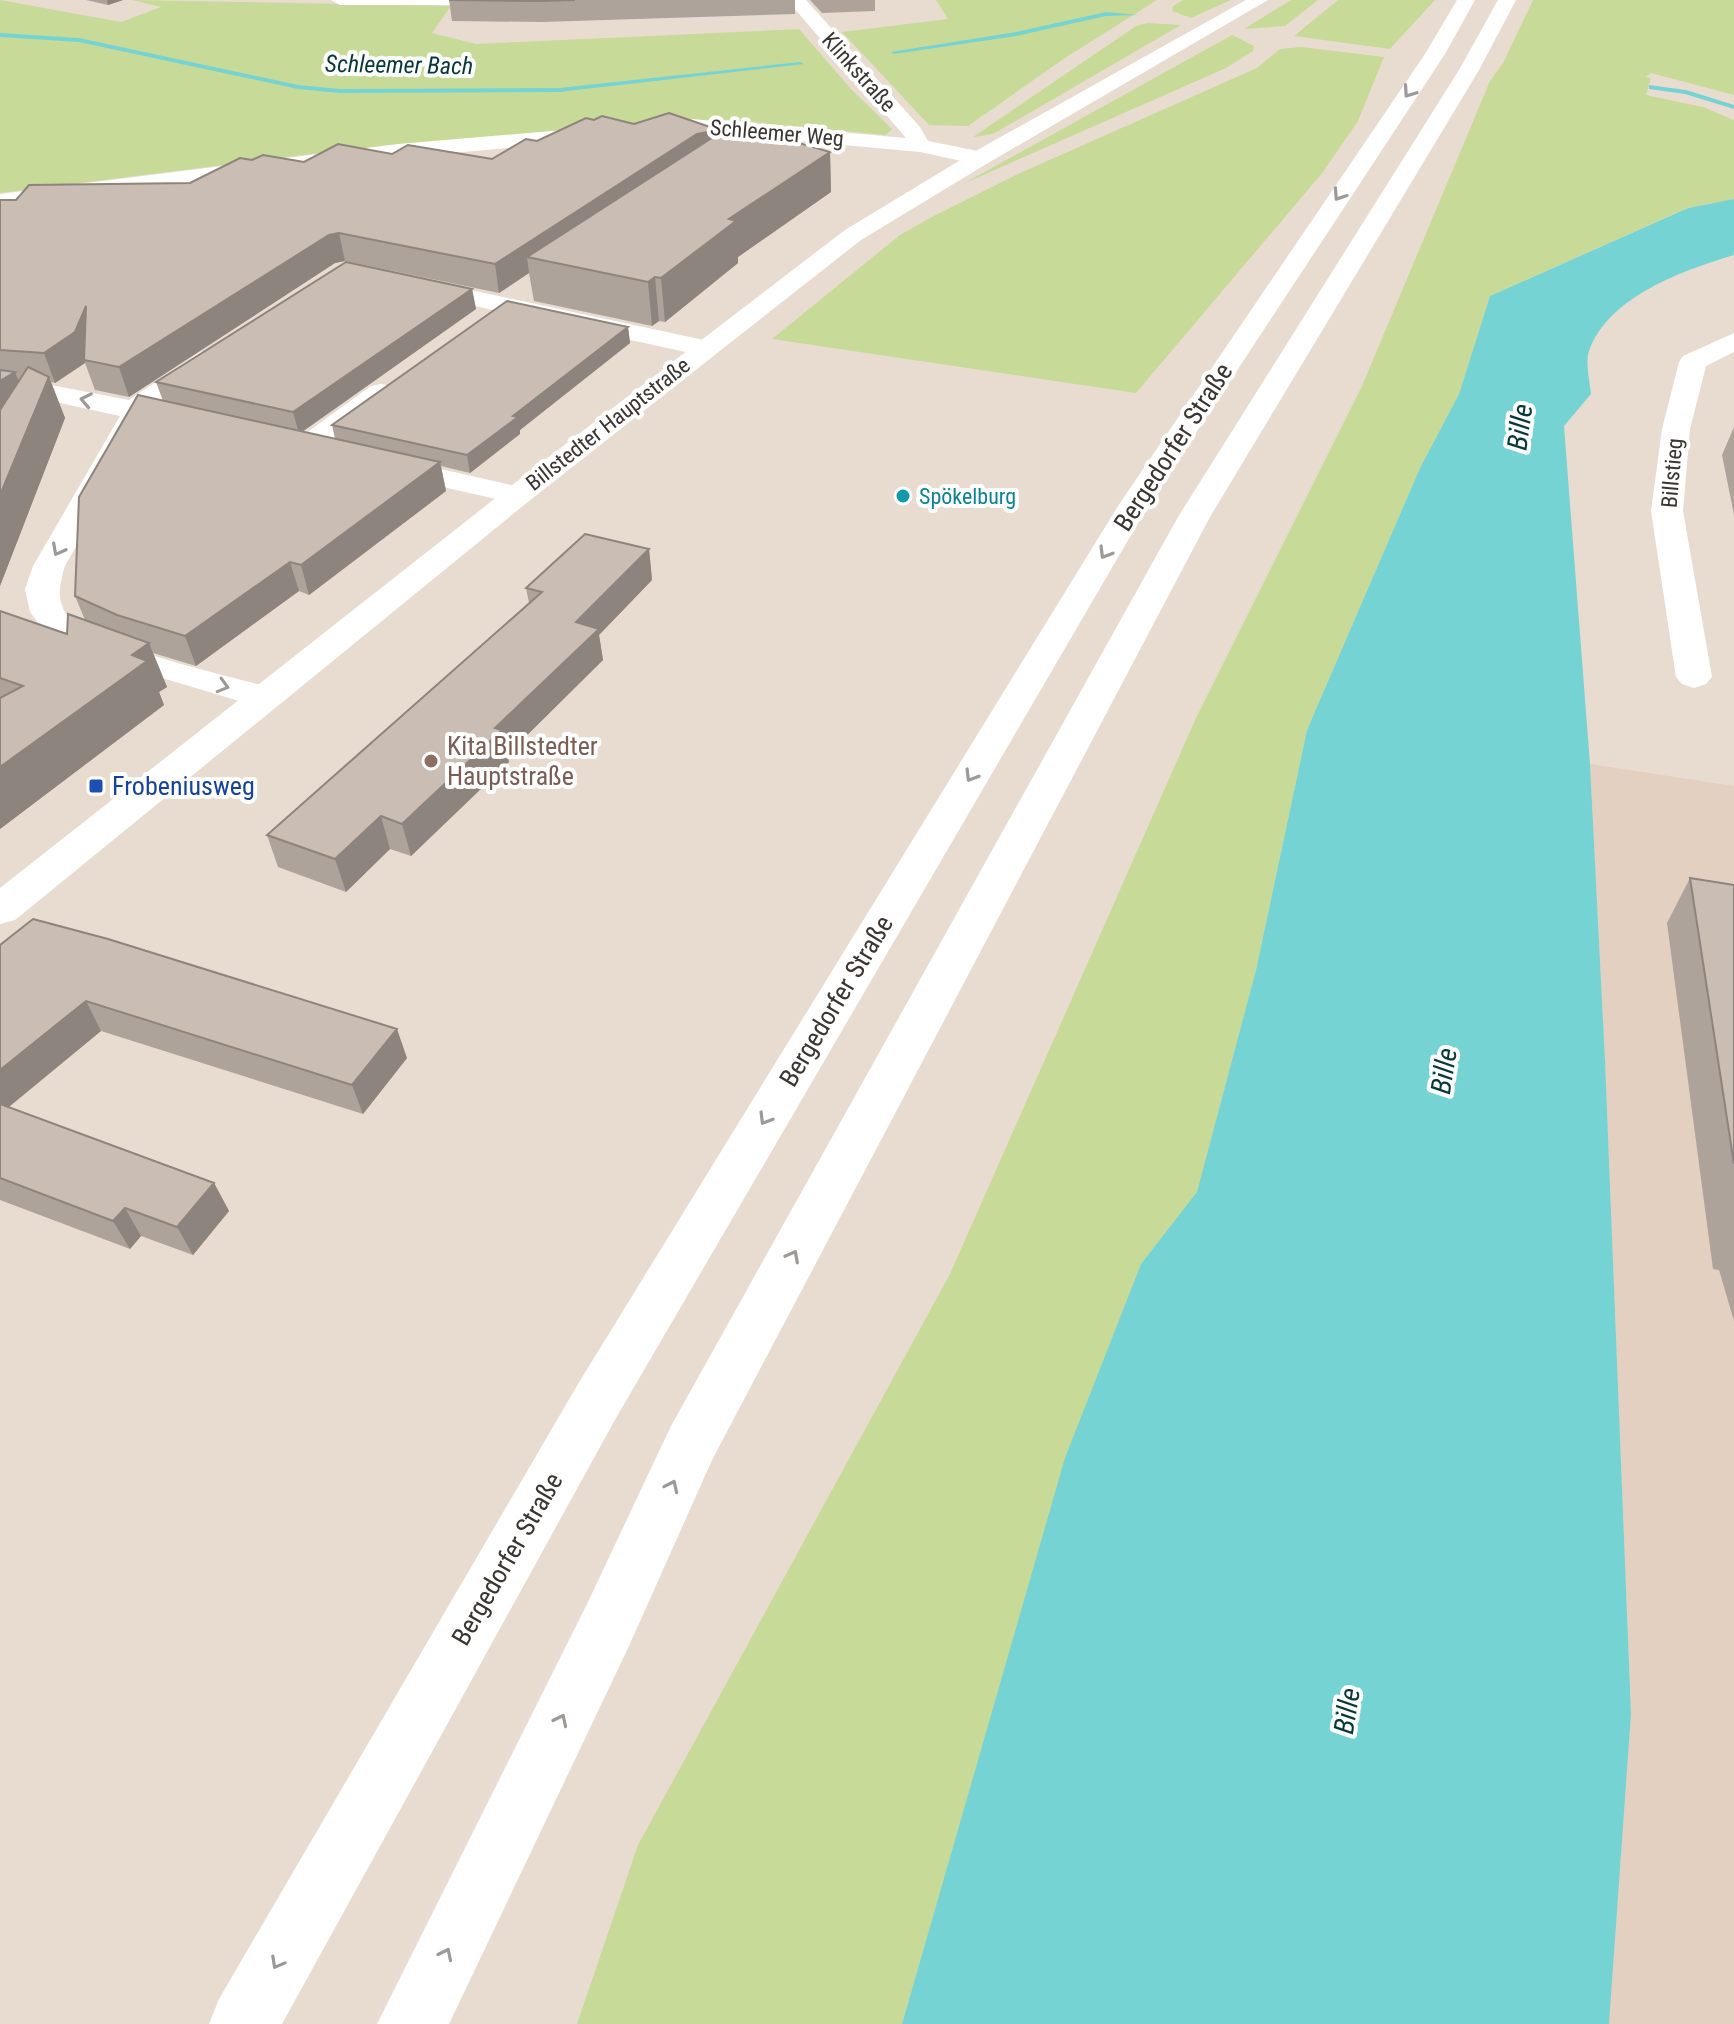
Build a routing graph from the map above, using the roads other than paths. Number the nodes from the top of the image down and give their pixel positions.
1 (340, 0) edge
2 (613, 0) edge
3 (796, 0) edge
4 (1259, 0) edge
5 (1466, 0) edge
6 (1507, 0) edge
7 (506, 1) edge
8 (911, 145) junction
9 (779, 156) edge
10 (980, 158) junction
11 (0, 201) edge
12 (389, 280) edge
13 (529, 288) dead end
14 (504, 305) junction
15 (479, 322) edge
16 (1734, 341) edge
17 (232, 344) edge
18 (704, 348) junction
19 (404, 376) edge
20 (0, 389) edge
21 (139, 410) junction
22 (184, 420) edge
23 (275, 440) edge
24 (305, 447) junction
25 (518, 495) junction
26 (1694, 677) dead end
27 (263, 697) junction
28 (4, 903) edge
29 (244, 2024) edge
30 (412, 2024) edge

1 - 7 main road
2 - 7 main road
3 - 8 main road, Klinkstraße
4 - 10 main road, Billstedter Hauptstraße
5 -> 29 main road, Bergedorfer Straße
30 -> 6 main road, Bergedorfer Straße
8 - 9 main road
8 - 10 main road, Schleemer Weg
8 - 11 main road, Schleemer Weg
10 - 18 main road, Billstedter Hauptstraße
12 - 14 main road
13 - 14 main road
14 - 15 main road
14 - 18 main road
16 - 26 main road, Billstieg
17 - 21 main road
18 - 25 main road, Billstedter Hauptstraße
19 - 24 main road
21 -> 20 main road
21 - 22 main road
21 -> 27 main road
23 - 24 main road
24 - 25 main road
25 - 27 main road, Billstedter Hauptstraße
27 - 28 main road, Billstedter Hauptstraße

